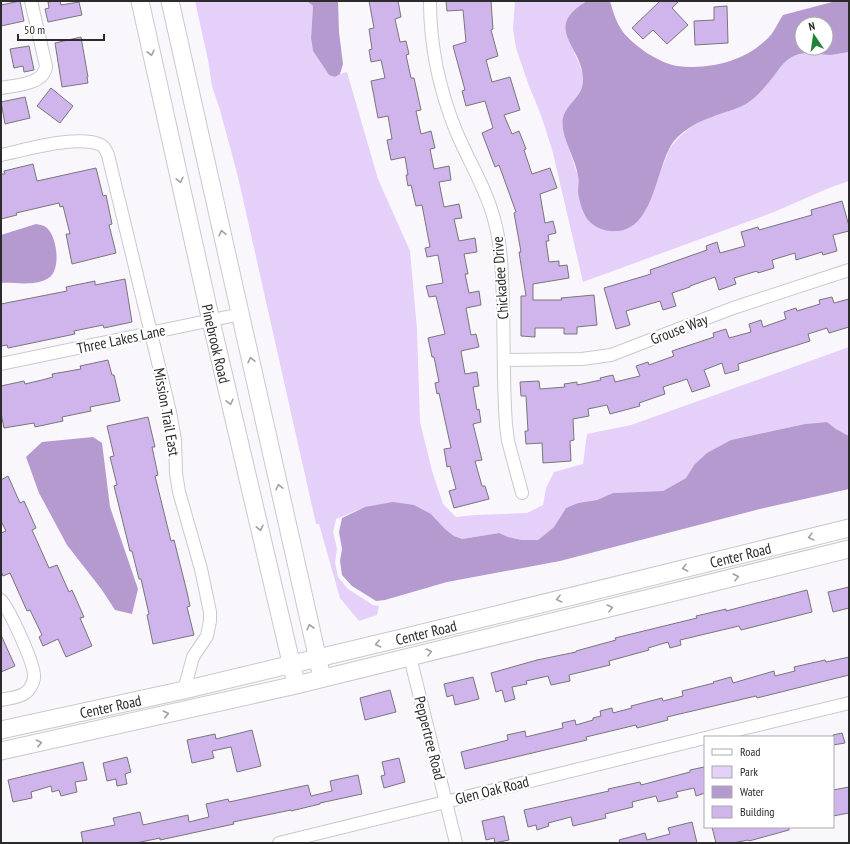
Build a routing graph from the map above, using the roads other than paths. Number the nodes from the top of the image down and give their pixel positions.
1 (31, 1) edge
2 (140, 1) edge
3 (170, 1) edge
4 (430, 1) edge
5 (1, 88) edge
6 (1, 155) edge
7 (849, 270) edge
8 (240, 314) junction
9 (211, 321) junction
10 (152, 332) junction
11 (504, 360) junction
12 (1, 364) edge
13 (522, 493) dead end
14 (849, 528) edge
15 (849, 549) edge
16 (1, 600) edge
17 (410, 657) junction
18 (317, 658) junction
19 (292, 664) junction
20 (322, 679) junction
21 (296, 685) junction
22 (184, 690) junction
23 (1, 700) edge
24 (849, 703) edge
25 (1, 730) edge
26 (713, 736) edge
27 (704, 738) edge
28 (1, 751) edge
29 (446, 802) junction
30 (279, 843) edge
31 (456, 843) edge

1 - 5 street
2 -> 9 street, Pinebrook Road
8 -> 3 street, Pinebrook Road
4 - 11 street, Chickadee Drive
6 - 10 street, Mission Trail East
7 - 11 street, Grouse Way
8 - 9 street, Three Lakes Lane
18 -> 8 street, Pinebrook Road
9 - 10 street, Three Lakes Lane
9 -> 19 street, Pinebrook Road
10 - 12 street, Three Lakes Lane
10 - 22 street, Mission Trail East
11 - 13 street, Chickadee Drive
14 -> 18 street, Center Road
17 -> 15 street, Center Road
16 - 23 street
17 - 20 street, Center Road
17 - 29 street, Peppertree Road
18 - 19 street, Center Road
18 - 20 street, Pinebrook Road
19 - 21 street, Pinebrook Road
19 - 22 street, Center Road
20 - 21 street, Center Road
28 -> 21 street, Center Road
22 - 25 street, Center Road
24 - 26 street
27 - 29 street, Glen Oak Road
29 - 30 street, Glen Oak Road
29 - 31 street, Peppertree Road

